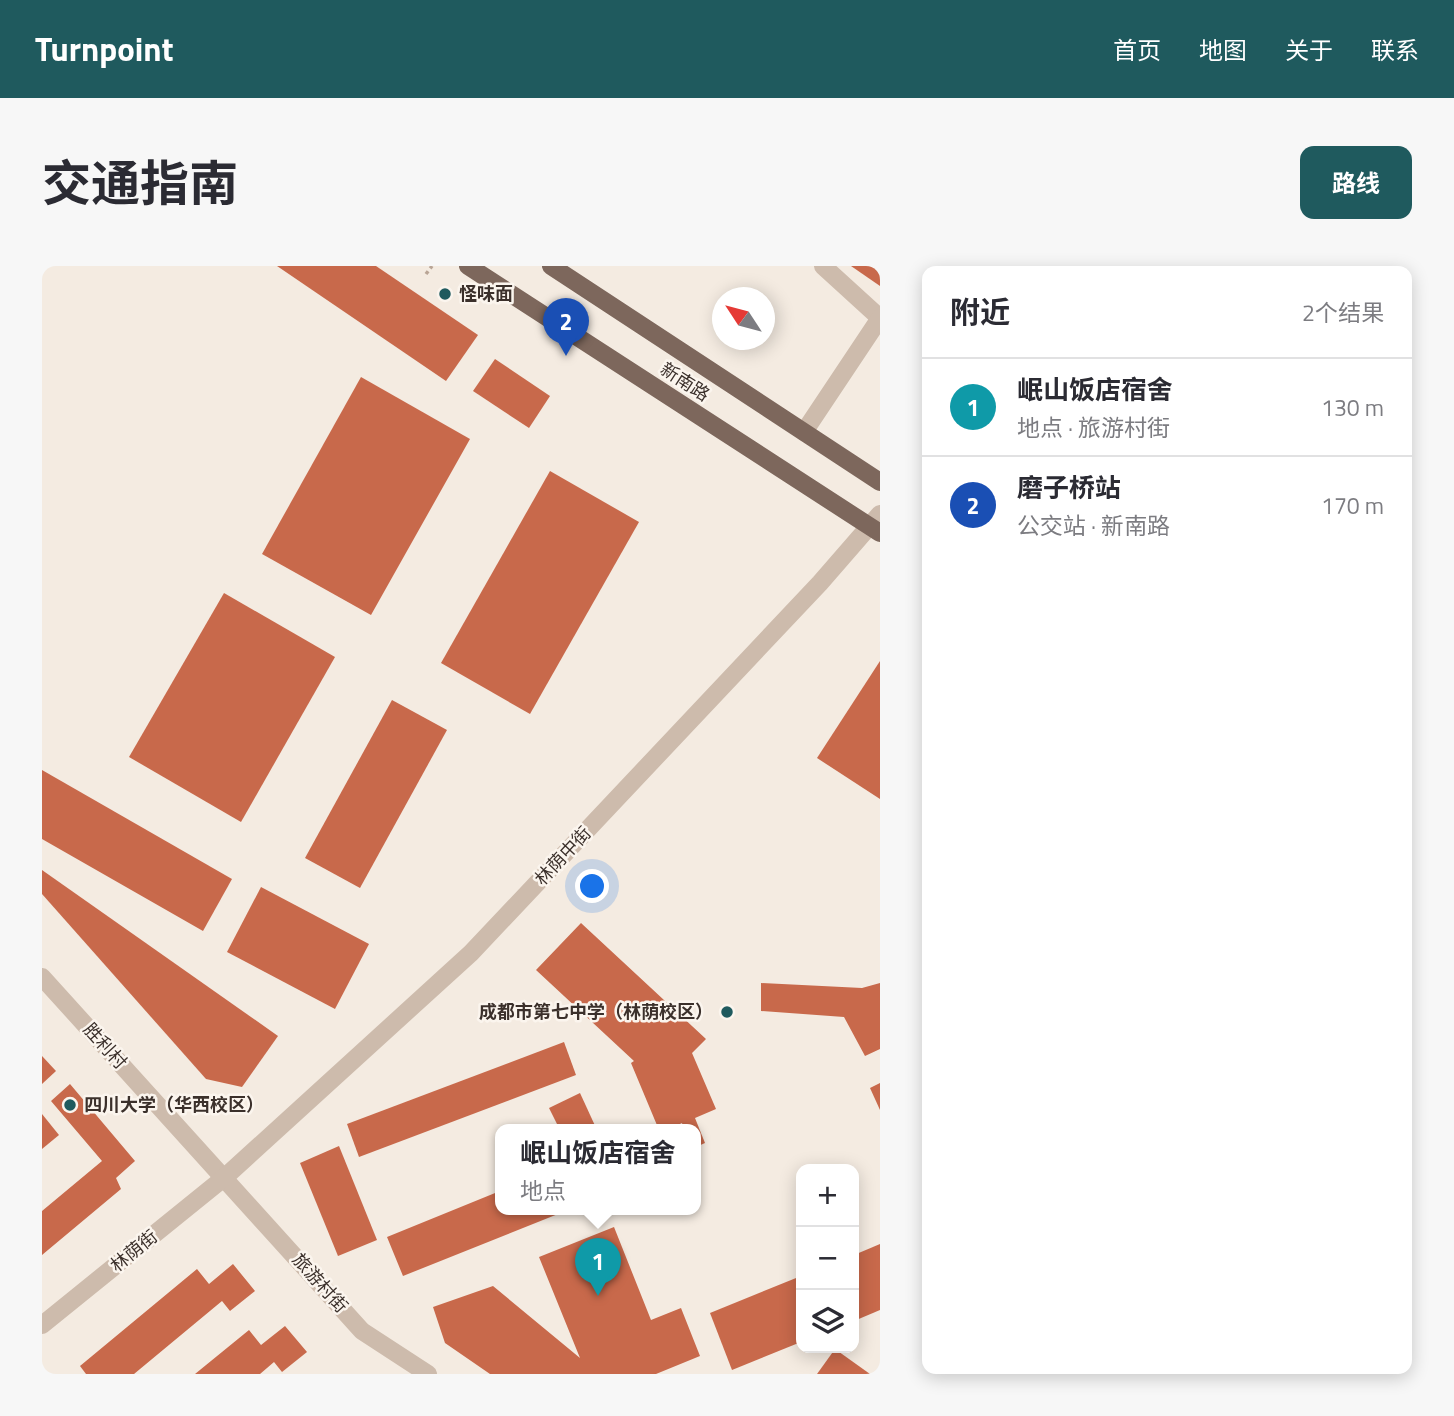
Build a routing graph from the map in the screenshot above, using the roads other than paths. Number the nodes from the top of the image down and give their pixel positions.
1 (468, 266) edge
2 (551, 266) edge
3 (822, 266) edge
4 (880, 318) edge
5 (804, 432) junction
6 (880, 482) edge
7 (877, 525) edge
8 (42, 977) edge
9 (225, 1177) junction
10 (42, 1325) edge
11 (428, 1374) edge

1 - 7 main road, 新南路
2 - 5 main road, 新南路
3 - 4 street
4 - 5 street
5 - 6 main road, 新南路
7 - 9 street, 林荫中街
8 - 9 street, 胜利村
9 - 10 street, 林荫街
9 - 11 street, 旅游村街

